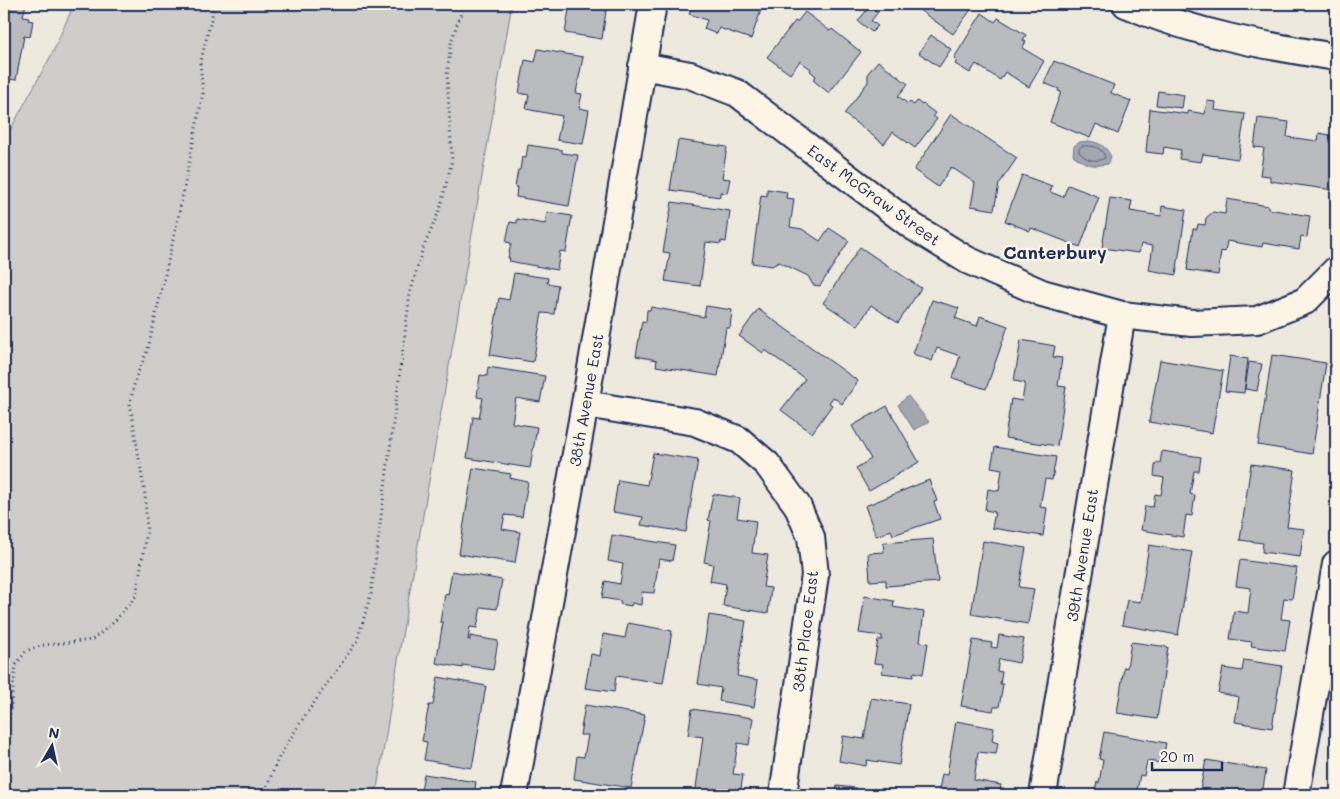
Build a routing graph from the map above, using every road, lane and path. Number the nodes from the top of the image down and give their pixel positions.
1 (215, 4) edge
2 (464, 4) edge
3 (653, 4) edge
4 (1126, 4) edge
5 (1184, 14) edge
6 (1336, 57) edge
7 (642, 66) junction
8 (1336, 270) edge
9 (1122, 315) junction
10 (585, 404) junction
11 (1336, 564) edge
12 (4, 759) edge
13 (264, 795) edge
14 (514, 795) edge
15 (783, 795) edge
16 (1043, 795) edge
17 (1296, 795) edge

1 - 12 path
2 - 13 path
3 - 7 street, 38th Avenue East
4 - 5 street
5 - 6 street
7 - 9 street, East McGraw Street
7 - 10 street, 38th Avenue East
8 - 9 street, East McGraw Street
9 - 16 street, 39th Avenue East
10 - 14 street, 38th Avenue East
10 - 15 street, 38th Place East
11 - 17 street

